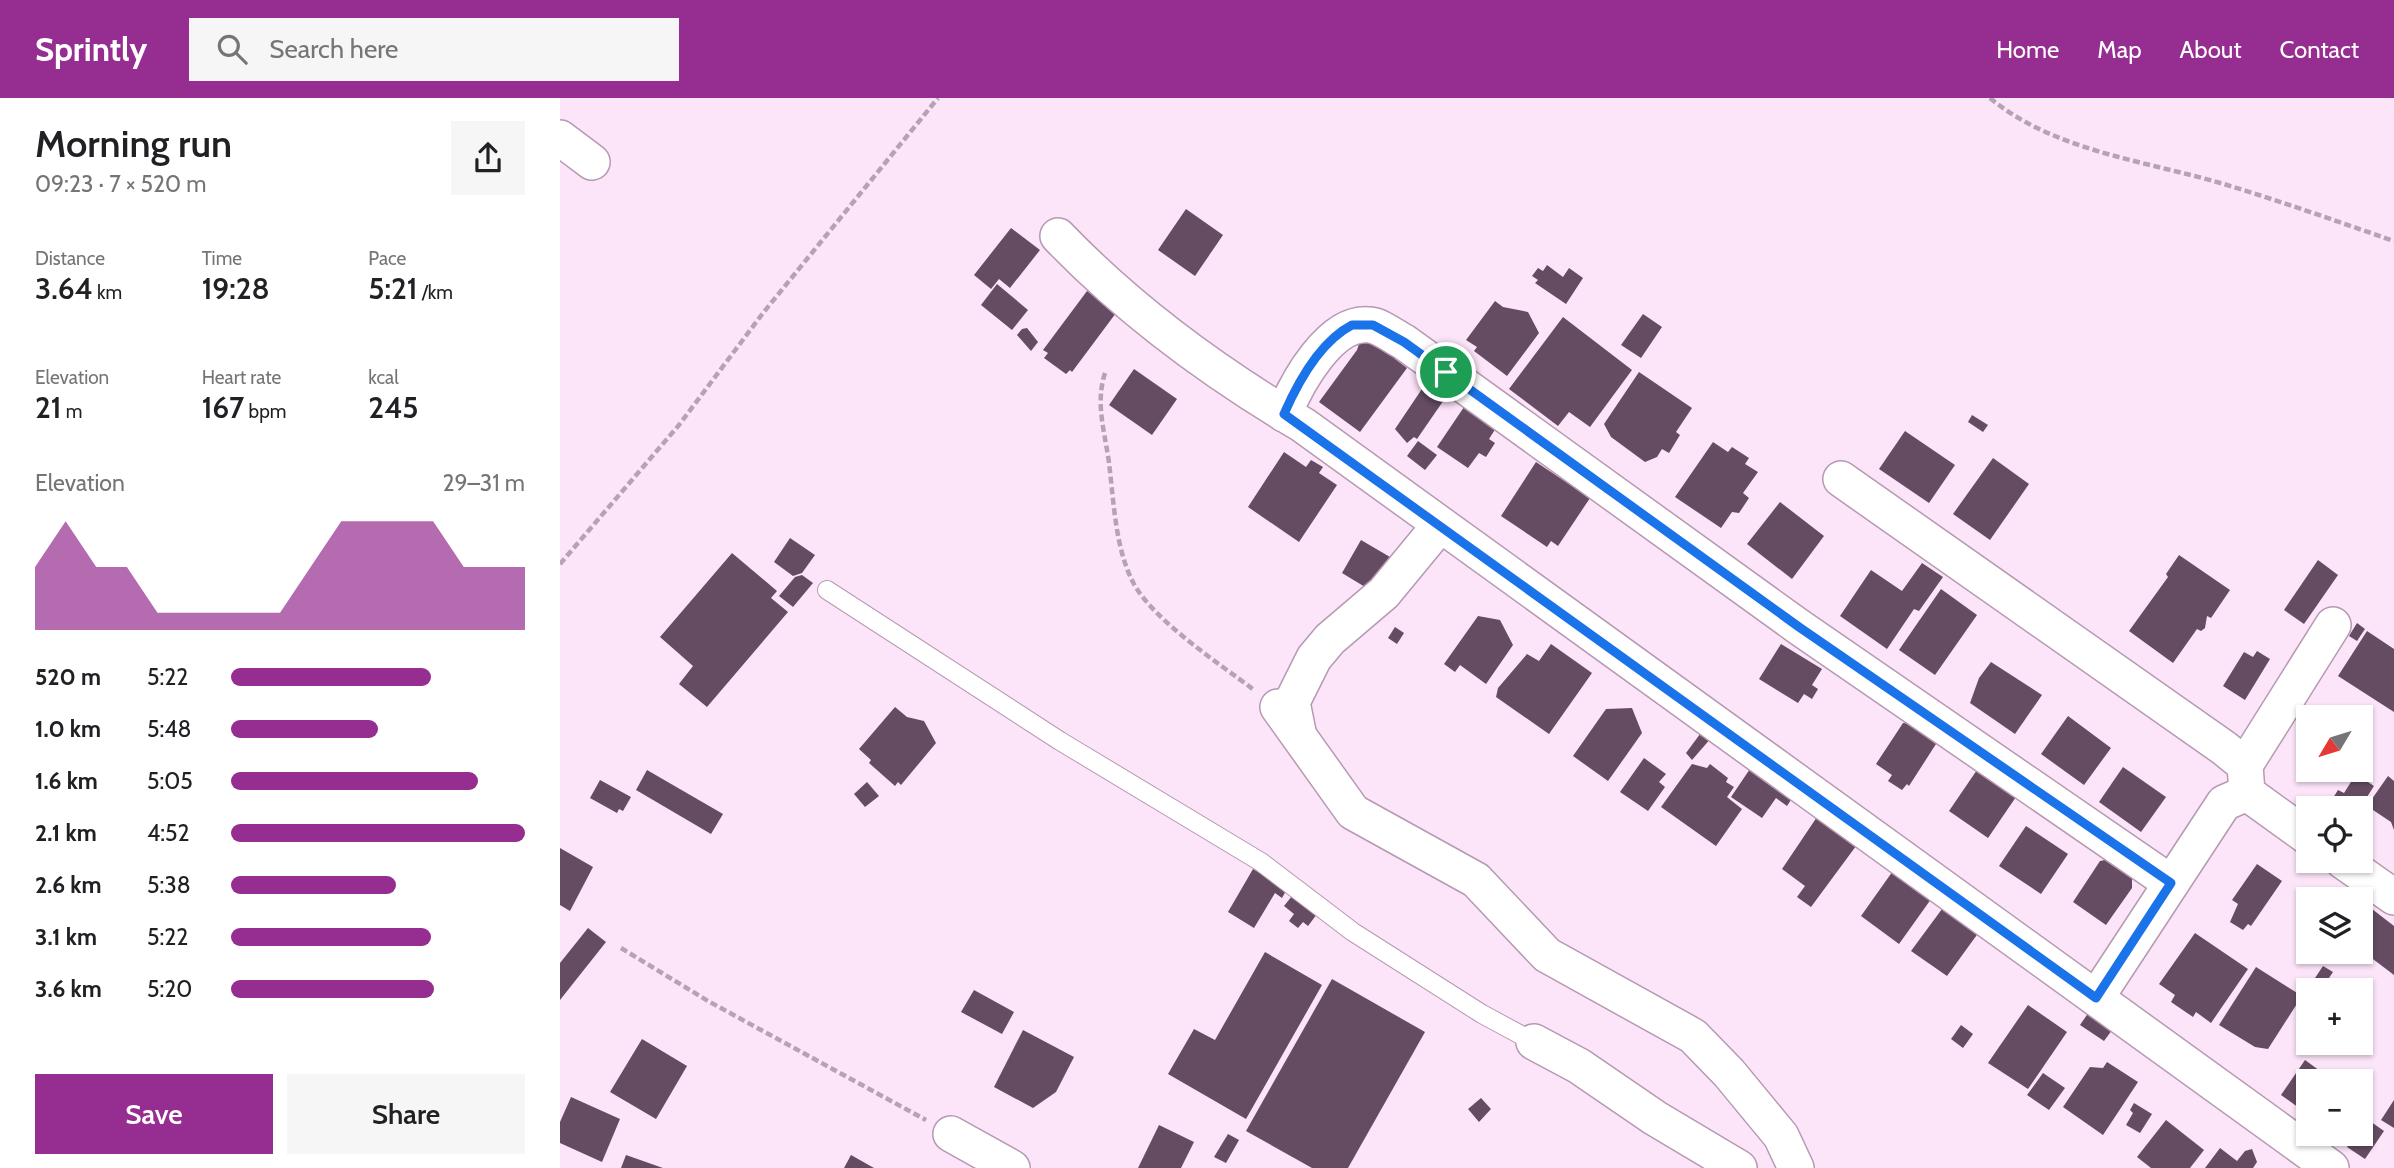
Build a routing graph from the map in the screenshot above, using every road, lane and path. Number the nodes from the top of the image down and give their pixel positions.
1 (938, 98) edge
2 (1990, 98) edge
3 (560, 138) edge
4 (592, 162) dead end
5 (1058, 236) dead end
6 (2394, 241) edge
7 (1105, 373) dead end
8 (1284, 414) junction
9 (1841, 480) dead end
10 (1440, 525) junction
11 (560, 564) edge
12 (827, 590) dead end
13 (2333, 625) dead end
14 (1288, 720) junction
15 (2246, 779) junction
16 (2296, 826) edge
17 (2360, 873) edge
18 (2171, 883) junction
19 (2394, 897) edge
20 (621, 948) dead end
21 (2096, 998) junction
22 (1534, 1042) joint
23 (951, 1134) joint
24 (1012, 1168) edge
25 (1739, 1168) edge
26 (1796, 1168) edge
27 (2331, 1168) edge

1 - 11 path
2 - 6 path
3 - 4 street
5 - 8 street
7 - 14 path
8 - 10 street
8 - 18 street
9 - 15 street
10 - 14 street
10 - 21 street
12 - 22 lane
13 - 15 street
14 - 26 street
15 - 16 street
15 - 18 street
17 - 19 street
18 - 21 street
20 - 23 path
21 - 27 street
22 - 25 street
23 - 24 street

